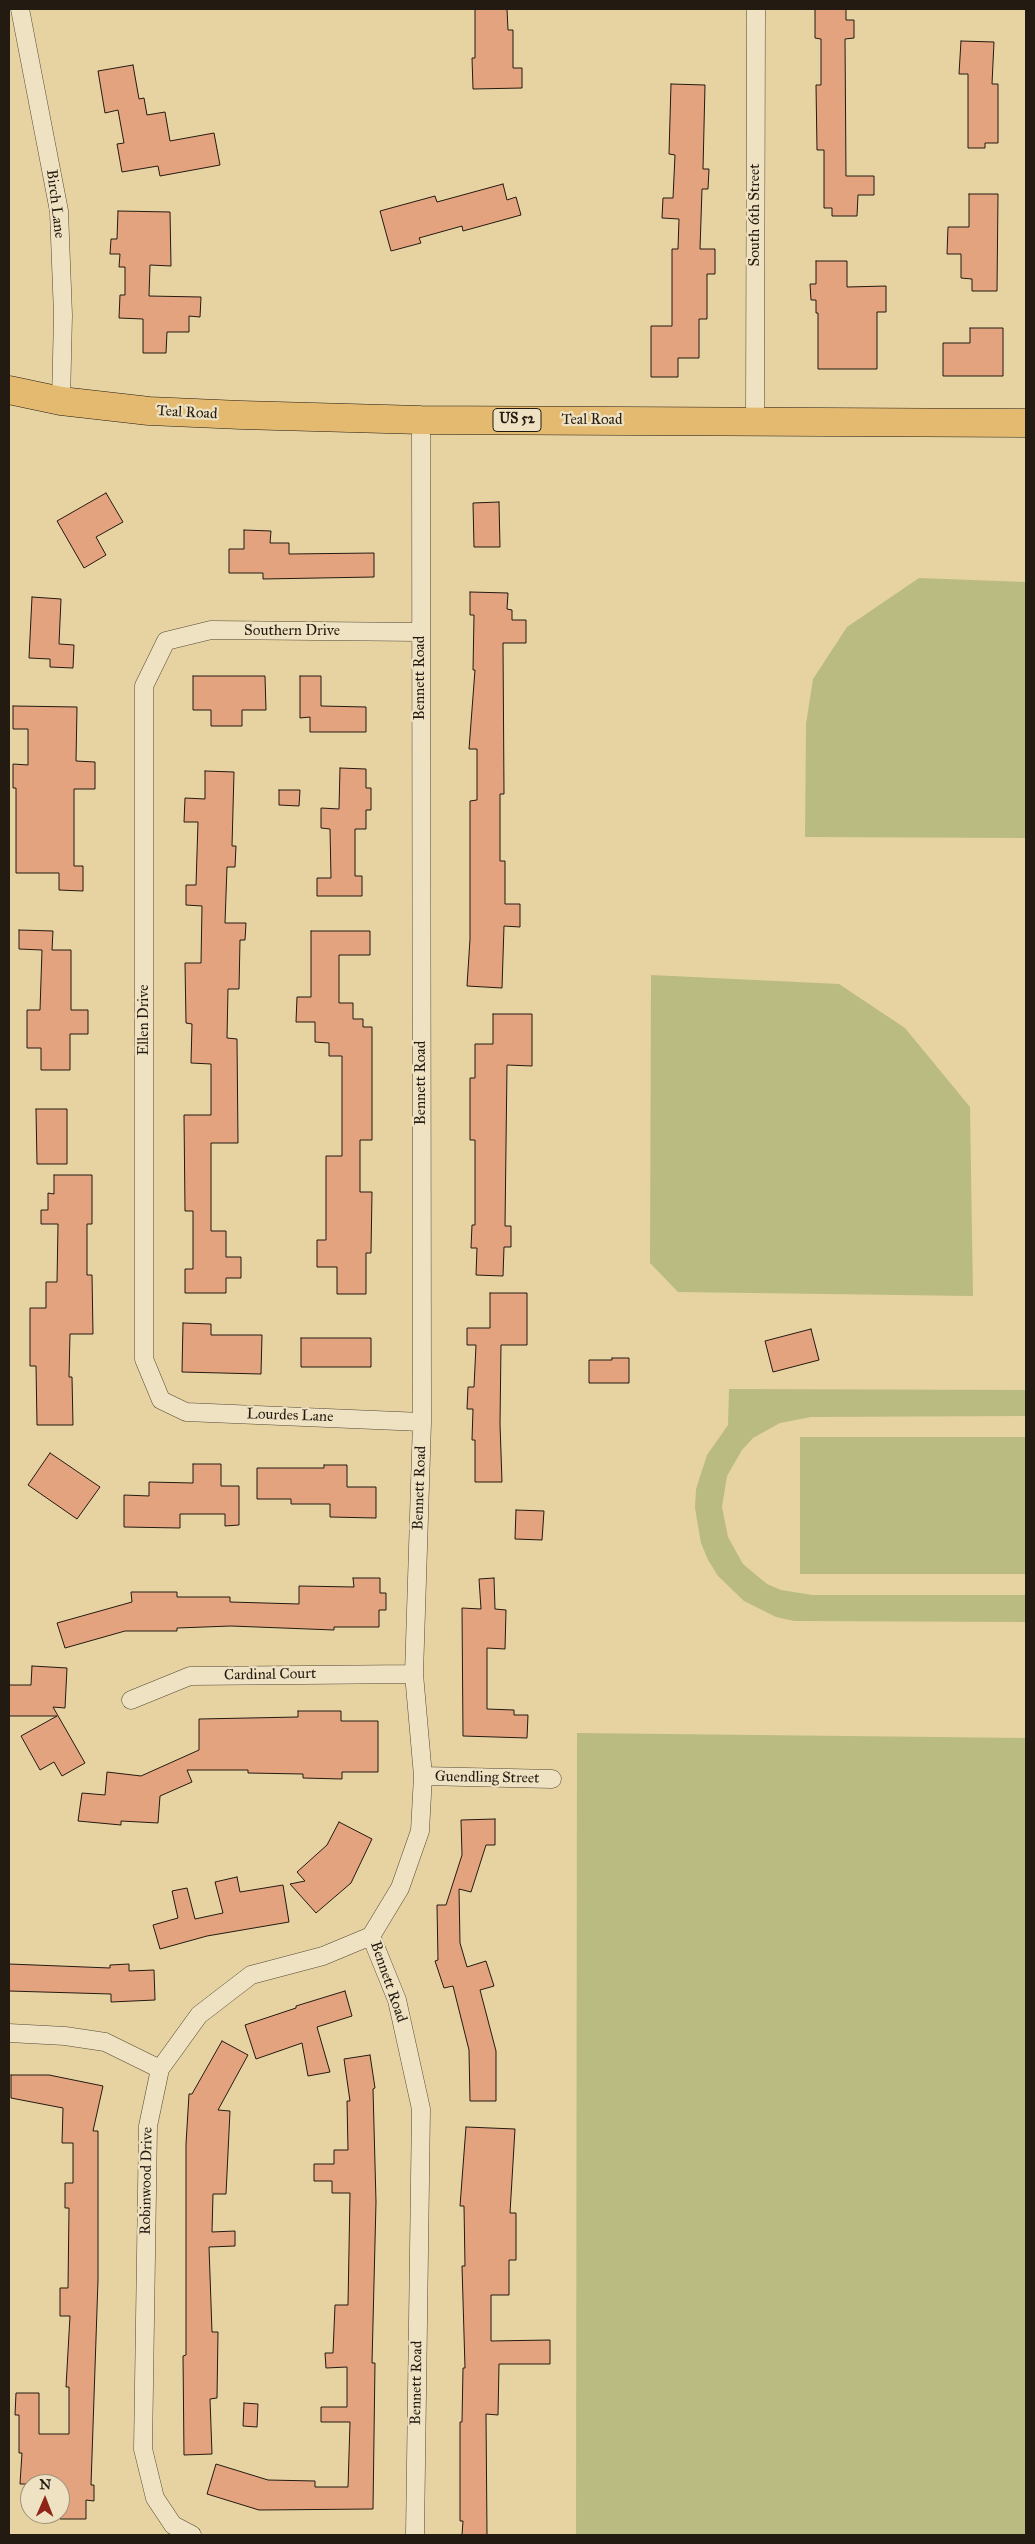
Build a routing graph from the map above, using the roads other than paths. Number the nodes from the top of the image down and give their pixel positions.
1 (20, 9) edge
2 (756, 9) edge
3 (9, 390) edge
4 (61, 401) junction
5 (421, 420) junction
6 (755, 421) junction
7 (1026, 423) edge
8 (420, 632) junction
9 (166, 642) joint
10 (161, 1400) joint
11 (422, 1422) junction
12 (414, 1674) junction
13 (131, 1700) dead end
14 (423, 1776) junction
15 (552, 1779) dead end
16 (371, 1936) junction
17 (9, 2033) edge
18 (160, 2069) junction
19 (192, 2535) edge
20 (416, 2535) edge

1 - 4 street, Birch Lane
2 - 6 street, South 6th Street
3 - 4 main road, Teal Road / US 52
4 - 5 main road, Teal Road / US 52
5 - 6 main road, Teal Road / US 52
5 - 8 street, Bennett Road
6 - 7 main road, Teal Road / US 52
8 - 9 street, Southern Drive
8 - 11 street, Bennett Road
9 - 10 street, Ellen Drive
10 - 11 street, Lourdes Lane
11 - 12 street, Bennett Road
12 - 13 street, Cardinal Court
12 - 14 street, Bennett Road
14 - 15 street, Guendling Street
14 - 16 street, Bennett Road
16 - 18 street, Robinwood Drive
16 - 20 street, Bennett Road
17 - 18 street
18 - 19 street, Robinwood Drive

